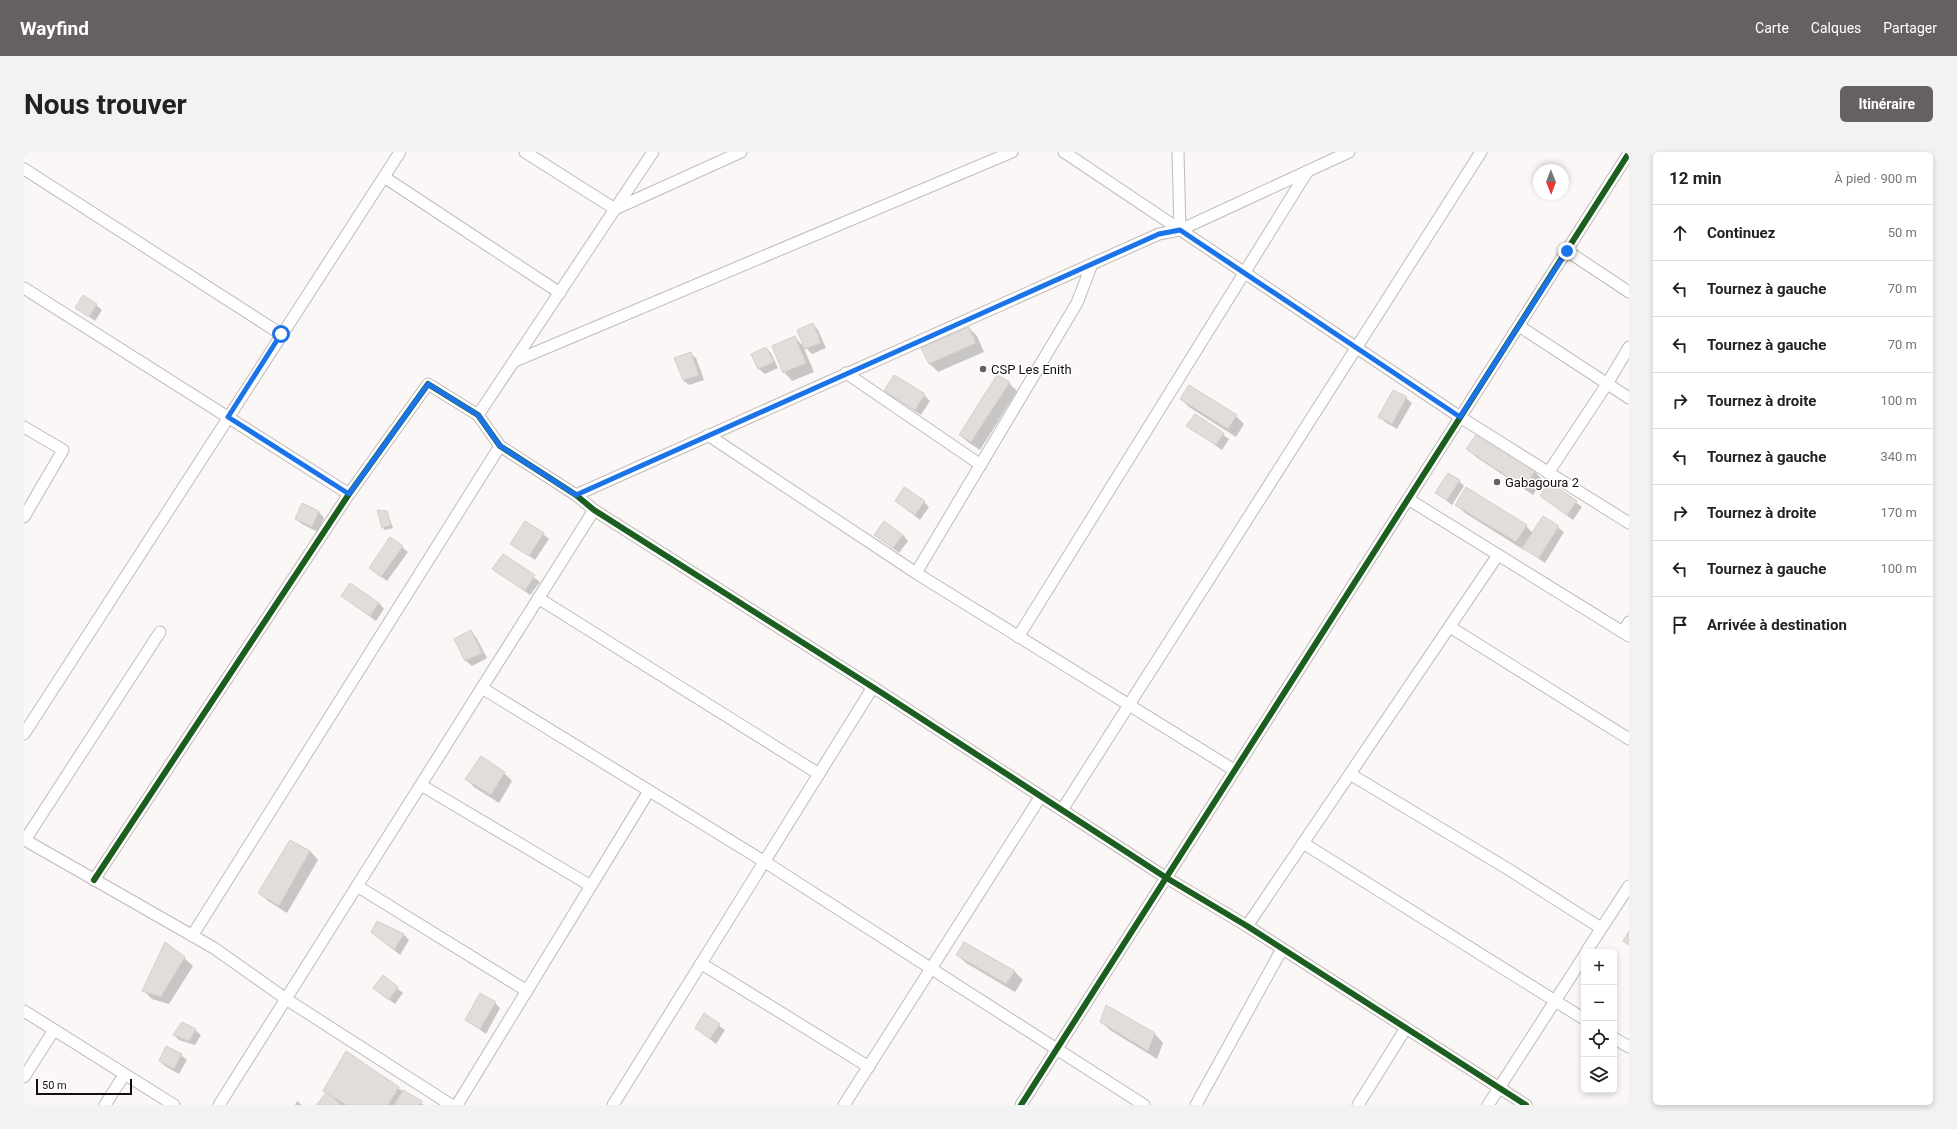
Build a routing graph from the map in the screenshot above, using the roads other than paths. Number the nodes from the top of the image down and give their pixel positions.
1 (400, 152) edge
2 (525, 152) edge
3 (653, 152) edge
4 (1064, 152) edge
5 (1178, 152) edge
6 (1349, 152) edge
7 (1481, 152) edge
8 (736, 153) edge
9 (1009, 153) edge
10 (1629, 153) edge
11 (24, 169) edge
12 (1307, 172) junction
13 (384, 177) junction
14 (615, 209) junction
15 (1180, 230) junction
16 (1567, 251) junction
17 (1092, 264) junction
18 (1244, 273) junction
19 (24, 288) edge
20 (1629, 292) edge
21 (560, 293) junction
22 (1519, 326) junction
23 (281, 334) junction
24 (1629, 347) edge
25 (1356, 348) junction
26 (515, 361) junction
27 (846, 373) junction
28 (1607, 384) junction
29 (1629, 398) edge
30 (478, 415) junction
31 (228, 417) junction
32 (1460, 417) junction
33 (24, 427) edge
34 (708, 435) junction
35 (500, 446) junction
36 (981, 464) junction
37 (1548, 472) junction
38 (349, 494) junction
39 (576, 495) junction
40 (1408, 499) junction
41 (594, 510) junction
42 (24, 517) edge
43 (1629, 523) edge
44 (1498, 555) junction
45 (916, 573) junction
46 (538, 598) junction
47 (1629, 622) edge
48 (1450, 627) junction
49 (160, 632) dead end
50 (1626, 634) edge
51 (1018, 637) junction
52 (873, 687) junction
53 (482, 688) junction
54 (1129, 705) junction
55 (24, 734) edge
56 (1629, 739) edge
57 (1234, 770) junction
58 (819, 774) junction
59 (1350, 774) junction
60 (421, 785) junction
61 (650, 791) junction
62 (1041, 796) junction
63 (1062, 810) junction
64 (1303, 843) junction
65 (765, 862) junction
66 (1165, 877) junction
67 (94, 880) junction
68 (358, 886) junction
69 (591, 886) junction
70 (1629, 886) edge
71 (1247, 926) junction
72 (1601, 928) junction
73 (192, 936) junction
74 (1282, 949) junction
75 (1588, 949) edge
76 (1581, 961) edge
77 (702, 964) junction
78 (931, 969) junction
79 (527, 991) junction
80 (286, 999) junction
81 (1555, 1001) junction
82 (24, 1011) edge
83 (1581, 1017) edge
84 (1406, 1028) junction
85 (54, 1030) junction
86 (1617, 1040) edge
87 (1629, 1047) edge
88 (1056, 1049) junction
89 (869, 1067) junction
90 (124, 1075) junction
91 (24, 1077) edge
92 (1499, 1088) junction
93 (105, 1105) edge
94 (174, 1105) edge
95 (219, 1105) edge
96 (451, 1105) edge
97 (457, 1105) edge
98 (613, 1105) edge
99 (844, 1105) edge
100 (1021, 1105) edge
101 (1144, 1105) edge
102 (1196, 1105) edge
103 (1358, 1105) edge
104 (1488, 1105) edge
105 (1526, 1105) edge

1 - 13 street
2 - 14 street
3 - 14 street
4 - 15 street
5 - 15 street
6 - 12 street
7 - 25 street
8 - 14 street
9 - 26 street
10 - 16 street
11 - 23 street
12 - 15 street
12 - 18 street
13 - 21 street
13 - 23 street
14 - 21 street
15 - 17 street
15 - 18 street
16 - 20 street
16 - 22 street
17 - 27 street
17 - 36 street
18 - 25 street
18 - 51 street
19 - 31 street
21 - 26 street
22 - 28 street
22 - 32 street
23 - 31 street
24 - 28 street
25 - 32 street
25 - 54 street
26 - 30 street
27 - 34 street
27 - 36 street
28 - 29 street
28 - 37 street
30 - 35 street
30 - 38 street
31 - 38 street
31 - 55 street
32 - 37 street
32 - 40 street
33 - 42 street
34 - 39 street
34 - 45 street
35 - 39 street
35 - 73 street
36 - 45 street
37 - 43 street
38 - 67 street
39 - 41 street
40 - 44 street
40 - 57 street
41 - 46 street
41 - 52 street
44 - 48 street
44 - 50 street
45 - 51 street
46 - 53 street
46 - 58 street
47 - 50 street
48 - 56 street
48 - 59 street
49 - 67 street
51 - 54 street
52 - 58 street
52 - 62 street
53 - 60 street
53 - 61 street
54 - 57 street
54 - 63 street
57 - 66 street
58 - 65 street
59 - 64 street
59 - 72 street
60 - 68 street
60 - 69 street
61 - 65 street
61 - 69 street
62 - 63 street
62 - 78 street
63 - 66 street
64 - 71 street
64 - 81 street
65 - 77 street
65 - 78 street
66 - 71 street
66 - 88 street
67 - 73 street
68 - 79 street
68 - 80 street
69 - 79 street
70 - 72 street
71 - 74 street
72 - 75 street
73 - 80 street
74 - 84 street
74 - 102 street
76 - 81 street
77 - 89 street
77 - 98 street
78 - 88 street
78 - 89 street
79 - 97 street
80 - 95 street
80 - 96 street
81 - 83 street
81 - 92 street
82 - 85 street
84 - 92 street
84 - 103 street
85 - 90 street
85 - 91 street
86 - 87 street
88 - 100 street
88 - 101 street
89 - 99 street
90 - 93 street
90 - 94 street
92 - 104 street
92 - 105 street

